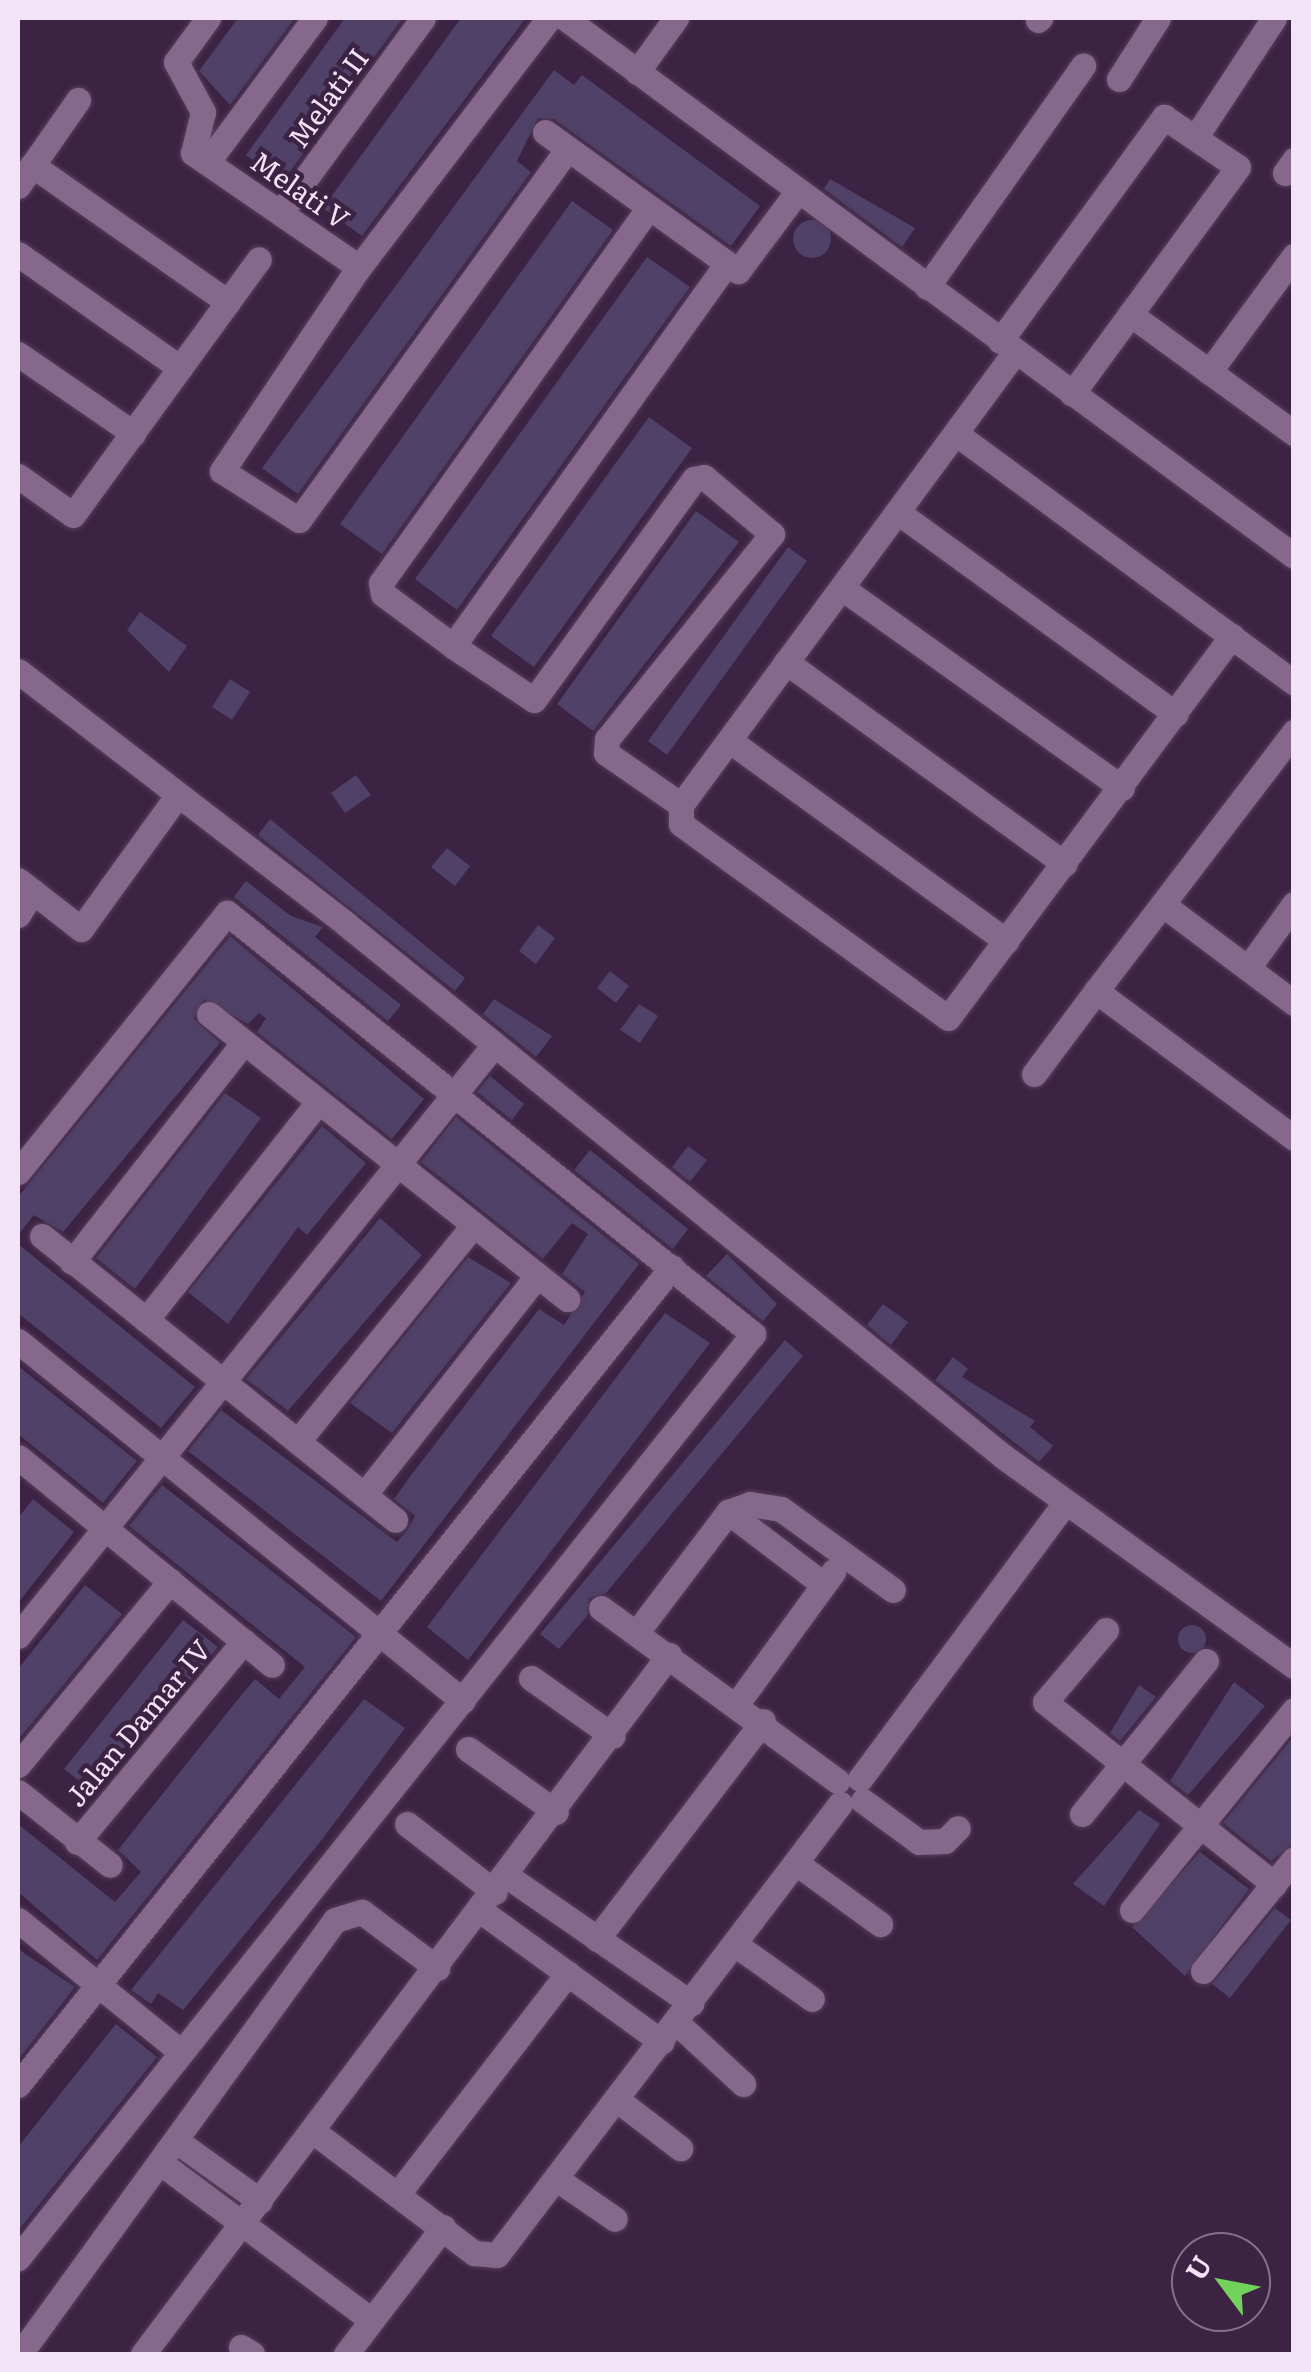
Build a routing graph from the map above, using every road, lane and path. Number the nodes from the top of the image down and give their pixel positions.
1 (208, 18) edge
2 (315, 18) edge
3 (423, 18) edge
4 (549, 18) edge
5 (565, 18) edge
6 (676, 18) edge
7 (1158, 18) edge
8 (1274, 18) edge
9 (1083, 66) dead end
10 (637, 72) junction
11 (1119, 79) dead end
12 (78, 100) dead end
13 (1201, 129) dead end
14 (546, 132) dead end
15 (566, 150) junction
16 (209, 160) junction
17 (25, 176) edge
18 (797, 192) junction
19 (647, 210) junction
20 (281, 212) junction
21 (18, 254) edge
22 (1294, 256) edge
23 (259, 259) dead end
24 (358, 267) junction
25 (724, 267) junction
26 (927, 288) junction
27 (228, 302) junction
28 (1130, 314) junction
29 (1007, 346) junction
30 (18, 354) edge
31 (180, 368) junction
32 (1209, 372) junction
33 (1072, 394) junction
34 (1292, 429) edge
35 (134, 434) junction
36 (958, 435) junction
37 (18, 476) edge
38 (899, 513) junction
39 (1294, 556) edge
40 (842, 588) junction
41 (1232, 636) junction
42 (453, 646) junction
43 (786, 662) junction
44 (18, 671) edge
45 (1294, 683) edge
46 (1176, 714) junction
47 (1294, 732) edge
48 (730, 741) junction
49 (1122, 788) junction
50 (177, 796) junction
51 (681, 805) junction
52 (1064, 864) junction
53 (25, 885) edge
54 (1294, 904) edge
55 (1166, 907) junction
56 (18, 914) edge
57 (1006, 941) junction
58 (1248, 968) junction
59 (1096, 991) junction
60 (1294, 1003) edge
61 (209, 1014) dead end
62 (244, 1042) junction
63 (494, 1045) junction
64 (1034, 1074) dead end
65 (456, 1092) junction
66 (318, 1102) junction
67 (1294, 1138) edge
68 (397, 1166) junction
69 (18, 1172) edge
70 (472, 1227) junction
71 (42, 1236) dead end
72 (72, 1262) junction
73 (672, 1267) junction
74 (538, 1275) junction
75 (567, 1299) dead end
76 (146, 1320) junction
77 (18, 1341) edge
78 (219, 1379) junction
79 (298, 1442) junction
80 (160, 1456) junction
81 (18, 1457) edge
82 (364, 1495) junction
83 (1066, 1502) junction
84 (728, 1512) junction
85 (396, 1520) dead end
86 (101, 1530) junction
87 (846, 1556) junction
88 (170, 1581) junction
89 (823, 1584) junction
90 (893, 1590) dead end
91 (601, 1608) dead end
92 (380, 1629) junction
93 (1106, 1630) dead end
94 (637, 1632) junction
95 (18, 1636) edge
96 (244, 1640) junction
97 (669, 1655) junction
98 (1206, 1661) dead end
99 (272, 1665) dead end
100 (1294, 1666) edge
101 (531, 1678) dead end
102 (463, 1700) junction
103 (738, 1701) junction
104 (1294, 1710) edge
105 (764, 1721) junction
106 (613, 1736) junction
107 (468, 1749) dead end
108 (1124, 1762) junction
109 (18, 1765) edge
110 (850, 1791) junction
111 (18, 1792) edge
112 (556, 1812) junction
113 (1082, 1814) dead end
114 (406, 1824) dead end
115 (1202, 1827) junction
116 (958, 1828) dead end
117 (77, 1842) junction
118 (1294, 1859) edge
119 (796, 1863) junction
120 (110, 1865) dead end
121 (1274, 1884) junction
122 (495, 1893) junction
123 (1132, 1910) dead end
124 (18, 1920) edge
125 (880, 1924) dead end
126 (598, 1939) junction
127 (736, 1945) junction
128 (437, 1968) junction
129 (1203, 1971) dead end
130 (568, 1973) junction
131 (98, 1985) junction
132 (812, 1999) dead end
133 (677, 2022) junction
134 (181, 2052) junction
135 (743, 2084) dead end
136 (18, 2085) edge
137 (620, 2102) junction
138 (314, 2132) junction
139 (178, 2142) junction
140 (680, 2148) dead end
141 (162, 2164) junction
142 (561, 2182) junction
143 (400, 2191) junction
144 (260, 2200) junction
145 (615, 2219) dead end
146 (244, 2222) junction
147 (443, 2227) junction
148 (18, 2258) edge
149 (371, 2320) junction
150 (20, 2354) edge
151 (143, 2354) edge
152 (346, 2354) edge

1 - 16 street
2 - 16 street
3 - 20 street, Melati II
4 - 24 street
5 - 10 street
6 - 10 street
7 - 11 street
8 - 13 street
9 - 26 street
10 - 18 street
12 - 17 street
14 - 15 street
15 - 19 street
15 - 24 street
16 - 20 street, Melati V
17 - 27 street
18 - 25 street
18 - 26 street
19 - 25 street
19 - 42 street
20 - 24 street, Melati V
21 - 31 street
22 - 32 street
23 - 27 street
25 - 42 street
26 - 29 street
27 - 31 street
28 - 29 street
28 - 32 street
28 - 33 street
29 - 33 street
29 - 36 street
30 - 35 street
31 - 35 street
32 - 34 street
33 - 39 street
35 - 37 street
36 - 38 street
36 - 41 street
38 - 40 street
38 - 46 street
40 - 43 street
40 - 49 street
41 - 45 street
41 - 46 street
42 - 51 street
43 - 48 street
43 - 52 street
44 - 50 street
46 - 49 street
47 - 55 street
48 - 51 street
48 - 57 street
49 - 52 street
50 - 53 street
50 - 63 street
51 - 57 street
52 - 57 street
53 - 56 street
54 - 58 street
55 - 58 street
55 - 59 street
58 - 60 street
59 - 64 street
59 - 67 street
61 - 62 street
62 - 66 street
62 - 72 street
63 - 65 street
63 - 83 street
65 - 68 street
65 - 69 street
65 - 73 street
66 - 68 street
66 - 76 street
68 - 70 street
68 - 78 street
70 - 74 street
70 - 79 street
71 - 72 street
72 - 76 street
73 - 92 street
73 - 102 street
74 - 75 street
74 - 82 street
76 - 78 street
77 - 80 street
78 - 79 street
78 - 80 street
79 - 82 street
80 - 86 street
80 - 92 street
81 - 86 street
82 - 85 street
83 - 100 street
83 - 110 street
84 - 87 street
84 - 89 street
84 - 94 street
86 - 88 street
86 - 95 street
87 - 89 street
87 - 90 street
88 - 96 street
88 - 109 street
89 - 103 street
91 - 94 street
92 - 102 street
92 - 131 street
93 - 108 street
94 - 97 street
96 - 99 street
96 - 117 street, Jalan Damar IV
97 - 103 street
97 - 106 street
98 - 108 street
101 - 106 street
102 - 134 street
103 - 105 street
104 - 115 street
105 - 110 street
105 - 126 street
106 - 112 street
107 - 112 street
108 - 113 street
108 - 115 street
110 - 116 street
110 - 119 street
111 - 117 street
112 - 122 street
114 - 122 street
115 - 121 street
115 - 123 street
117 - 120 street
118 - 121 street
119 - 125 street
119 - 127 street
121 - 129 street
122 - 126 street
122 - 128 street
122 - 130 street
124 - 131 street
126 - 133 street
127 - 132 street
127 - 133 street
128 - 138 street
128 - 139 street
130 - 133 street
130 - 143 street
131 - 134 street
131 - 136 street
133 - 135 street
133 - 137 street
134 - 148 street
137 - 140 street
137 - 142 street
138 - 143 street
138 - 144 street
139 - 141 street
139 - 144 street
141 - 146 street
141 - 150 street
142 - 145 street
142 - 147 street
143 - 147 street
144 - 146 street
146 - 149 street
146 - 151 street
147 - 149 street
149 - 152 street

